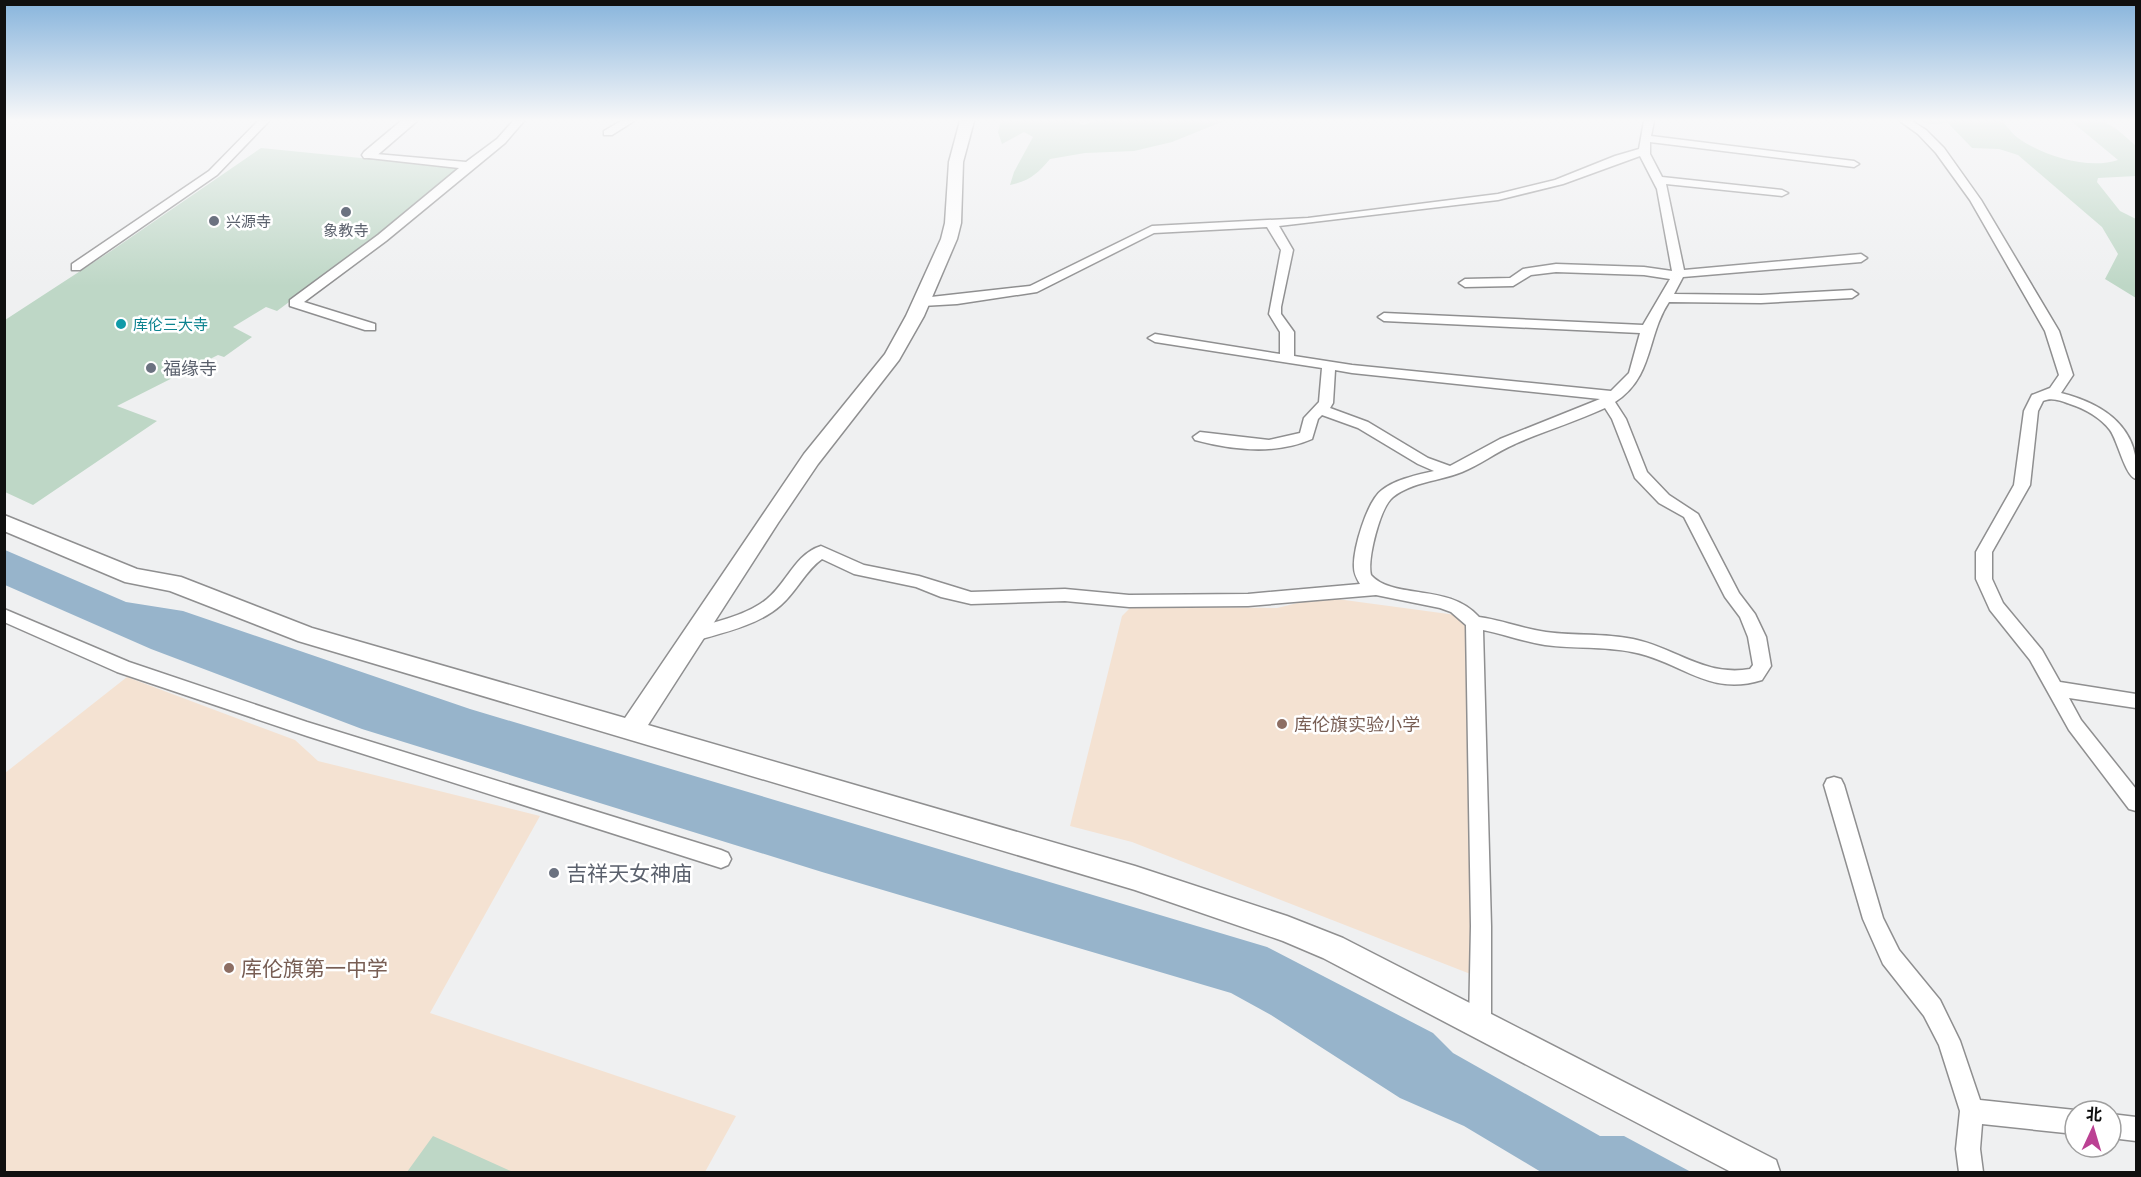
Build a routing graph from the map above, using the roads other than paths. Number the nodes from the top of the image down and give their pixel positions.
1 (209, 176) edge
2 (456, 176) edge
3 (955, 176) edge
4 (1574, 176) edge
5 (1657, 176) edge
6 (1958, 176) edge
7 (1659, 180) junction
8 (1782, 193) dead end
9 (1272, 225) junction
10 (1862, 258) dead end
11 (76, 267) dead end
12 (1678, 275) junction
13 (1465, 283) dead end
14 (1852, 294) dead end
15 (1665, 298) junction
16 (922, 302) junction
17 (1384, 317) dead end
18 (370, 327) dead end
19 (1648, 329) junction
20 (1155, 338) dead end
21 (1287, 360) junction
22 (1329, 366) junction
23 (2048, 394) junction
24 (1611, 398) junction
25 (1320, 409) junction
26 (1200, 436) dead end
27 (1450, 471) junction
28 (2136, 474) edge
29 (4, 506) edge
30 (4, 522) edge
31 (173, 583) junction
32 (1376, 589) junction
33 (4, 615) edge
34 (1474, 622) junction
35 (694, 635) junction
36 (2053, 688) junction
37 (2136, 700) edge
38 (632, 729) junction
39 (1834, 785) dead end
40 (2136, 803) edge
41 (721, 859) dead end
42 (1480, 1024) junction
43 (1972, 1111) junction
44 (2063, 1121) edge
45 (1764, 1173) edge
46 (1971, 1173) edge

1 - 11 street
2 - 18 street
3 - 16 main road
4 - 9 street
5 - 7 street
6 - 23 street
7 - 8 street
7 - 12 street
9 - 16 street
9 - 21 street
10 - 12 street
12 - 13 street
12 - 15 street
14 - 15 street
15 - 19 street
16 - 35 main road
17 - 19 street
19 - 24 street
20 - 21 street
21 - 22 street
22 - 24 street
22 - 25 street
23 - 28 street
23 - 36 street
24 - 27 street
24 - 34 street
25 - 26 street
25 - 27 street
27 - 32 street
29 - 31 main road
30 - 31 main road
31 - 38 main road
32 - 34 street
32 - 35 street
33 - 41 street
34 - 42 street
35 - 38 main road
36 - 37 street
36 - 40 street
38 - 42 main road
39 - 43 street
42 - 45 main road
43 - 44 street
43 - 46 street

